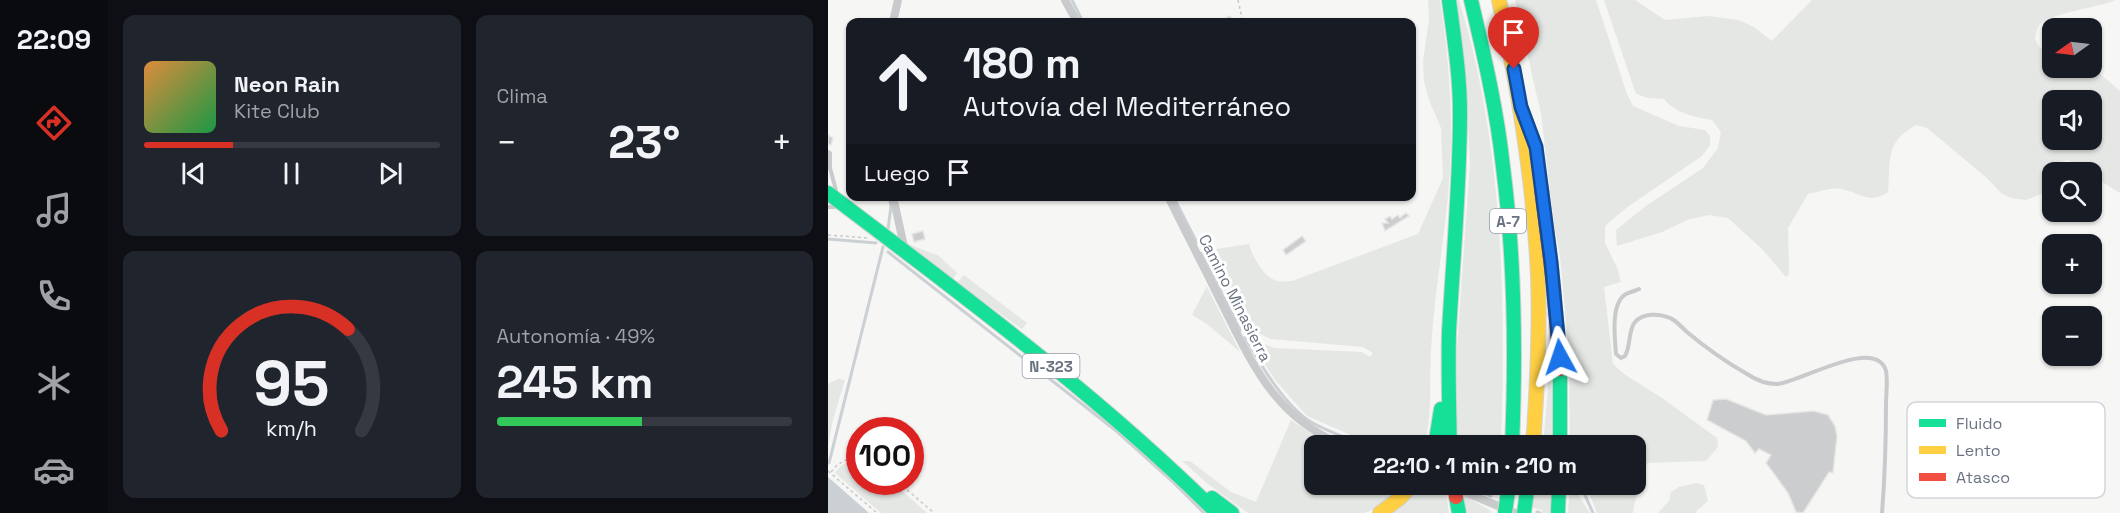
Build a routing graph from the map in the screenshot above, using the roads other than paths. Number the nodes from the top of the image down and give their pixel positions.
1 (898, 0) edge
2 (1065, 0) edge
3 (1449, 0) edge
4 (1471, 0) edge
5 (1499, 0) edge
6 (894, 18) edge
7 (1075, 18) edge
8 (1521, 107) junction
9 (828, 152) edge
10 (829, 167) edge
11 (828, 193) edge
12 (894, 201) edge
13 (1170, 201) edge
14 (834, 205) edge
15 (906, 254) junction
16 (1640, 289) dead end
17 (1449, 350) junction
18 (1322, 435) edge
19 (1438, 435) edge
20 (1450, 435) edge
21 (1513, 435) edge
22 (1534, 435) edge
23 (1560, 435) edge
24 (1191, 486) junction
25 (1403, 495) edge
26 (1456, 495) edge
27 (1472, 495) edge
28 (1507, 495) edge
29 (1526, 495) edge
30 (1559, 495) edge
31 (1217, 513) edge
32 (1232, 513) edge
33 (1380, 513) edge
34 (1459, 513) edge
35 (1505, 513) edge
36 (1515, 513) edge
37 (1524, 513) edge
38 (1558, 513) edge
39 (1882, 513) edge

1 - 6 street
2 - 7 street
3 - 17 highway
4 - 21 highway, A-7
5 - 8 highway, A-7
8 - 22 highway, A-7
8 - 23 highway
9 - 10 lane
10 - 14 lane
11 - 14 highway, N-323
12 - 15 street
13 - 18 street, Camino Minasierra
14 - 15 highway, N-323
15 - 24 highway, N-323
16 - 39 lane
17 - 19 highway
17 - 20 highway
24 - 31 highway, N-323
24 - 32 highway
25 - 33 highway
26 - 34 highway
27 - 36 street
28 - 35 highway, bridge
29 - 37 highway
30 - 38 highway

